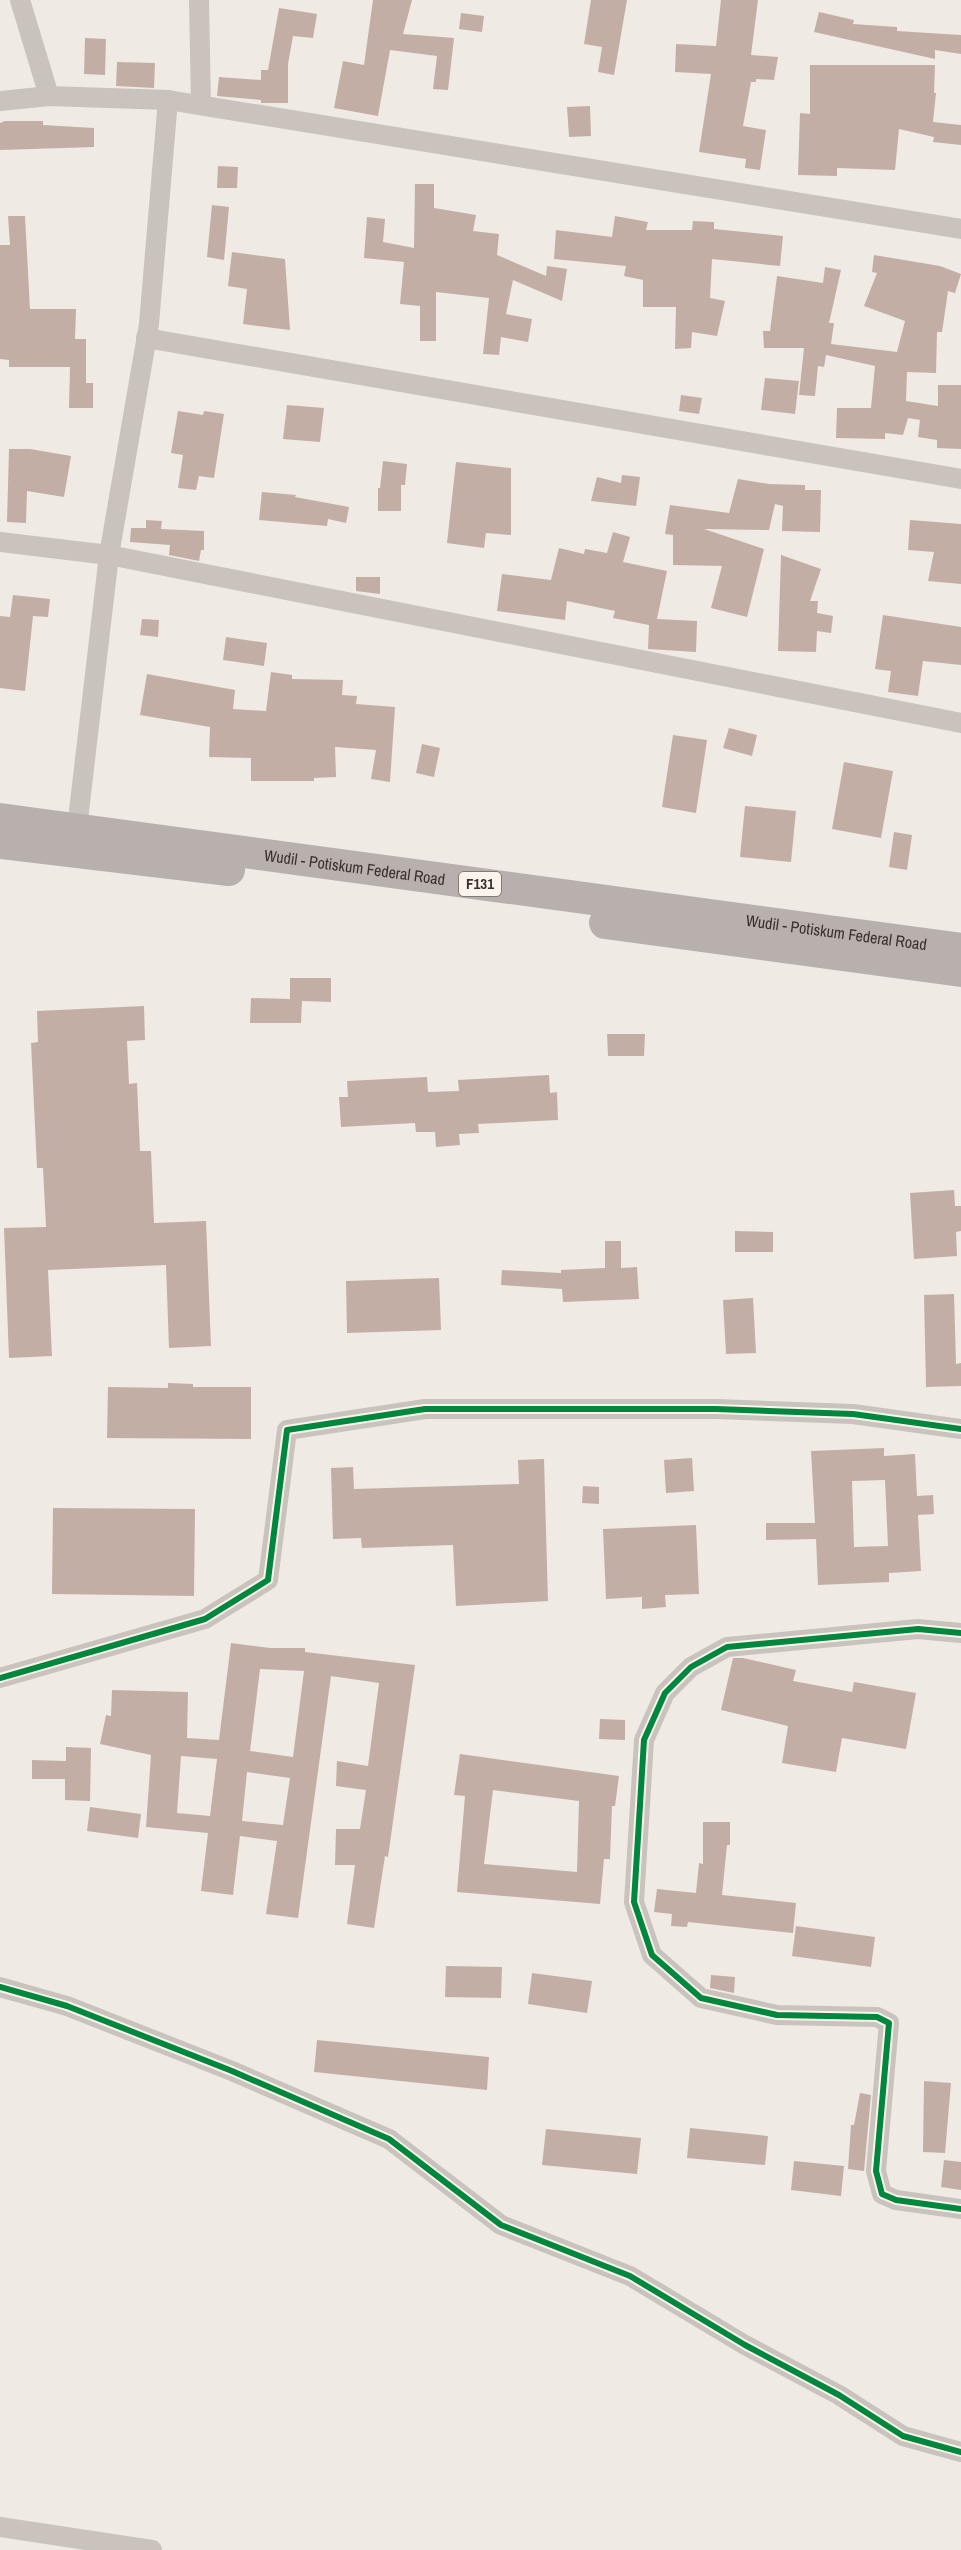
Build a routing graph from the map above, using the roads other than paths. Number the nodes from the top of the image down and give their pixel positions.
1 (20, 0) edge
2 (199, 0) edge
3 (49, 96) junction
4 (168, 100) junction
5 (0, 101) edge
6 (201, 105) junction
7 (961, 229) edge
8 (146, 338) junction
9 (961, 479) edge
10 (0, 542) edge
11 (109, 555) junction
12 (961, 723) edge
13 (0, 819) edge
14 (77, 828) junction
15 (0, 843) edge
16 (110, 844) junction
17 (961, 949) edge
18 (961, 971) edge
19 (961, 1429) edge
20 (961, 1633) edge
21 (0, 1677) edge
22 (0, 1988) edge
23 (961, 2209) edge
24 (961, 2452) edge
25 (0, 2527) edge
26 (152, 2550) edge

1 - 3 street
2 - 6 street
3 - 4 street
3 - 5 street
4 - 6 street
4 - 8 street
6 - 7 street
8 - 9 street
8 - 11 street
10 - 11 street
11 - 12 street
11 - 14 street
13 - 14 main road, Wudil - Potiskum Federal Road / F131
14 - 16 main road, Wudil - Potiskum Federal Road / F131
15 - 16 main road, Wudil - Potiskum Federal Road / F131
16 - 17 main road, Wudil - Potiskum Federal Road / F131
16 - 18 main road, Wudil - Potiskum Federal Road / F131
19 - 21 street
20 - 23 street
22 - 24 street
25 - 26 street

